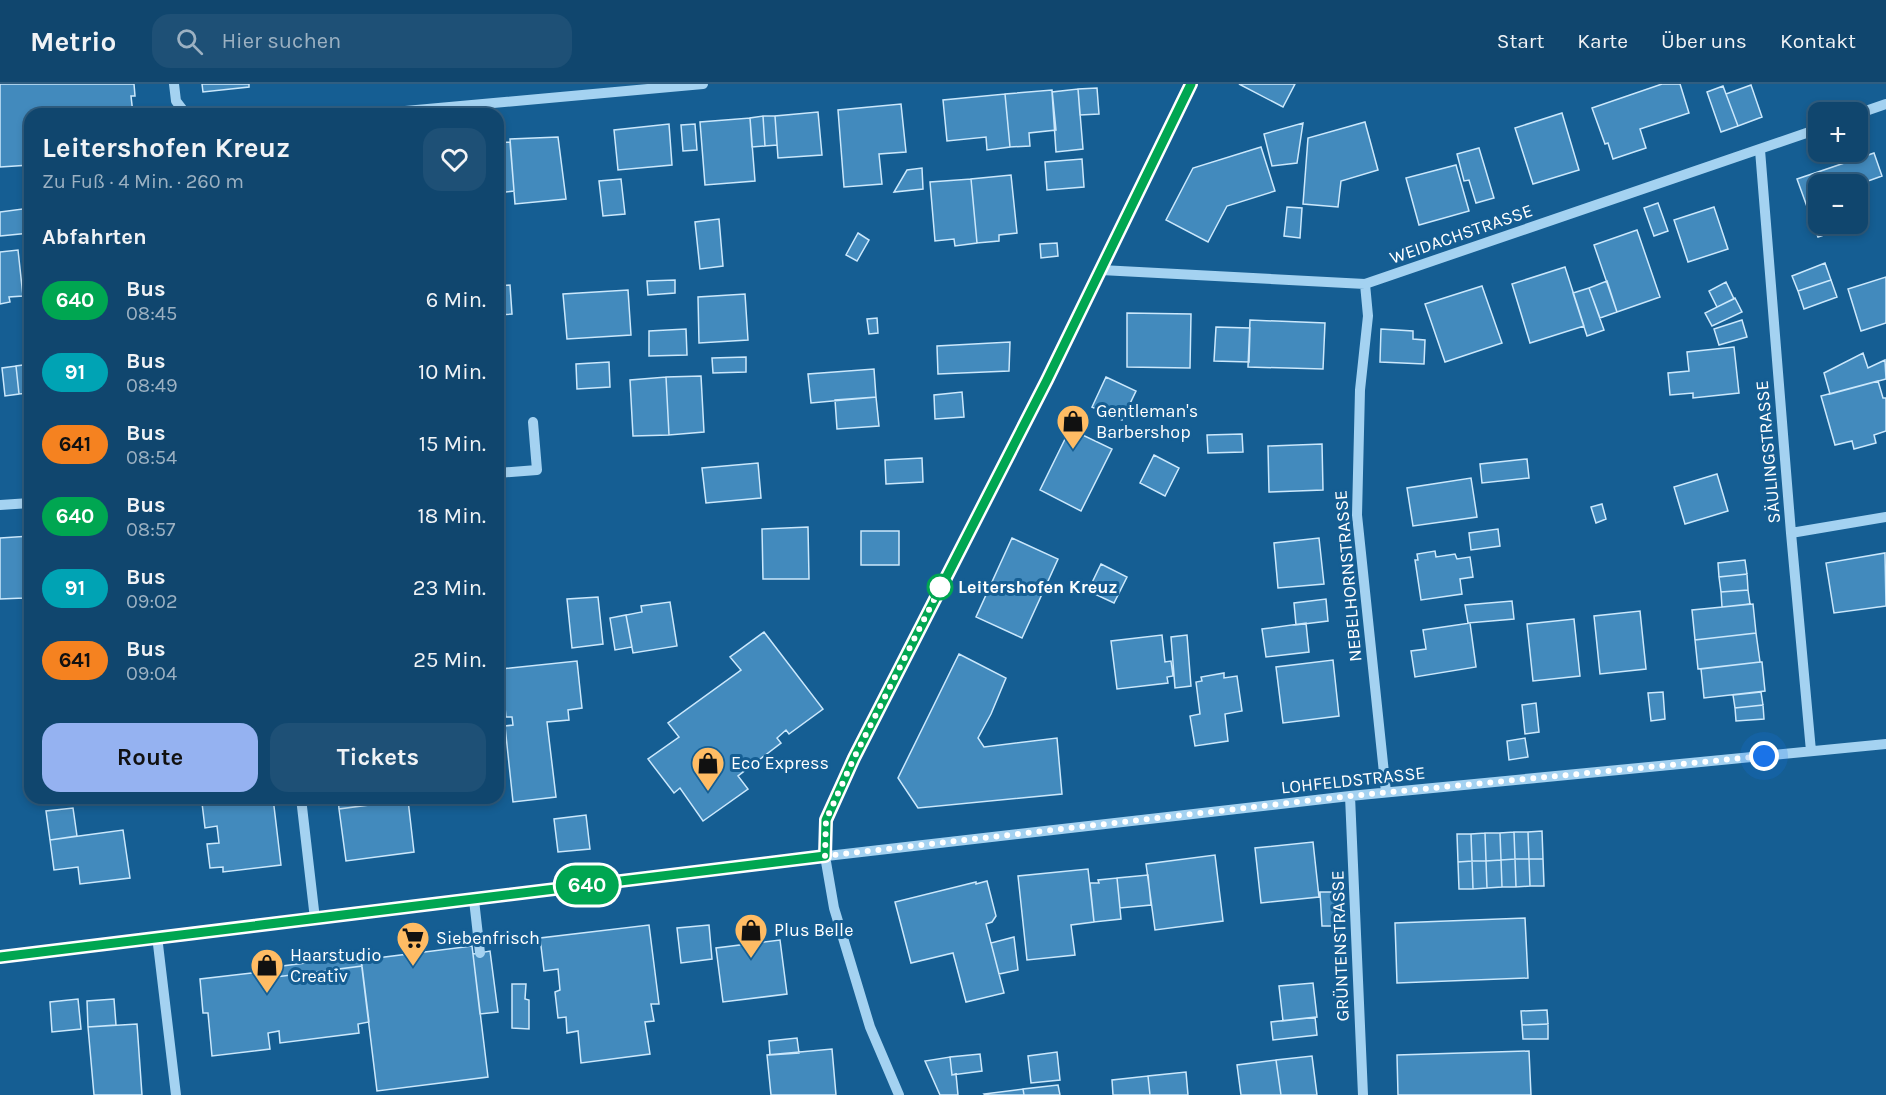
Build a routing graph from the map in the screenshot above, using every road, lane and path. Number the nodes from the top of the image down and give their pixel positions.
1 (174, 84) edge
2 (703, 84) edge
3 (1191, 84) edge
4 (1886, 104) edge
5 (181, 108) edge
6 (438, 108) edge
7 (1868, 110) edge
8 (1808, 133) edge
9 (1760, 150) junction
10 (1101, 270) junction
11 (1365, 284) junction
12 (533, 422) dead end
13 (504, 473) edge
14 (24, 503) edge
15 (0, 505) edge
16 (1886, 517) edge
17 (1791, 533) junction
18 (1886, 744) edge
19 (1811, 752) junction
20 (1386, 792) junction
21 (1350, 796) junction
22 (302, 804) edge
23 (825, 856) junction
24 (474, 900) junction
25 (315, 919) junction
26 (157, 936) junction
27 (480, 953) dead end
28 (0, 957) edge
29 (176, 1095) edge
30 (899, 1095) edge
31 (1363, 1095) edge

1 - 5 street
2 - 6 street
3 - 10 street
4 - 7 street
8 - 9 street, WEIDACHSTRASSE
9 - 11 street, WEIDACHSTRASSE
9 - 17 street, SÄULINGSTRASSE
10 - 11 street, WEIDACHSTRASSE
10 - 23 street
11 - 20 street, NEBELHORNSTRASSE
12 - 13 street
14 - 15 street
16 - 17 street
17 - 19 street, SÄULINGSTRASSE
18 - 19 street, LOHFELDSTRASSE
19 - 20 street, LOHFELDSTRASSE
20 - 21 street, LOHFELDSTRASSE
21 - 23 street, LOHFELDSTRASSE
21 - 31 street, GRÜNTENSTRASSE
22 - 25 street
23 - 24 street, LOHFELDSTRASSE
23 - 30 street
24 - 25 street, LOHFELDSTRASSE
24 - 27 street
25 - 26 street, LOHFELDSTRASSE
26 - 28 street, LOHFELDSTRASSE
26 - 29 street

